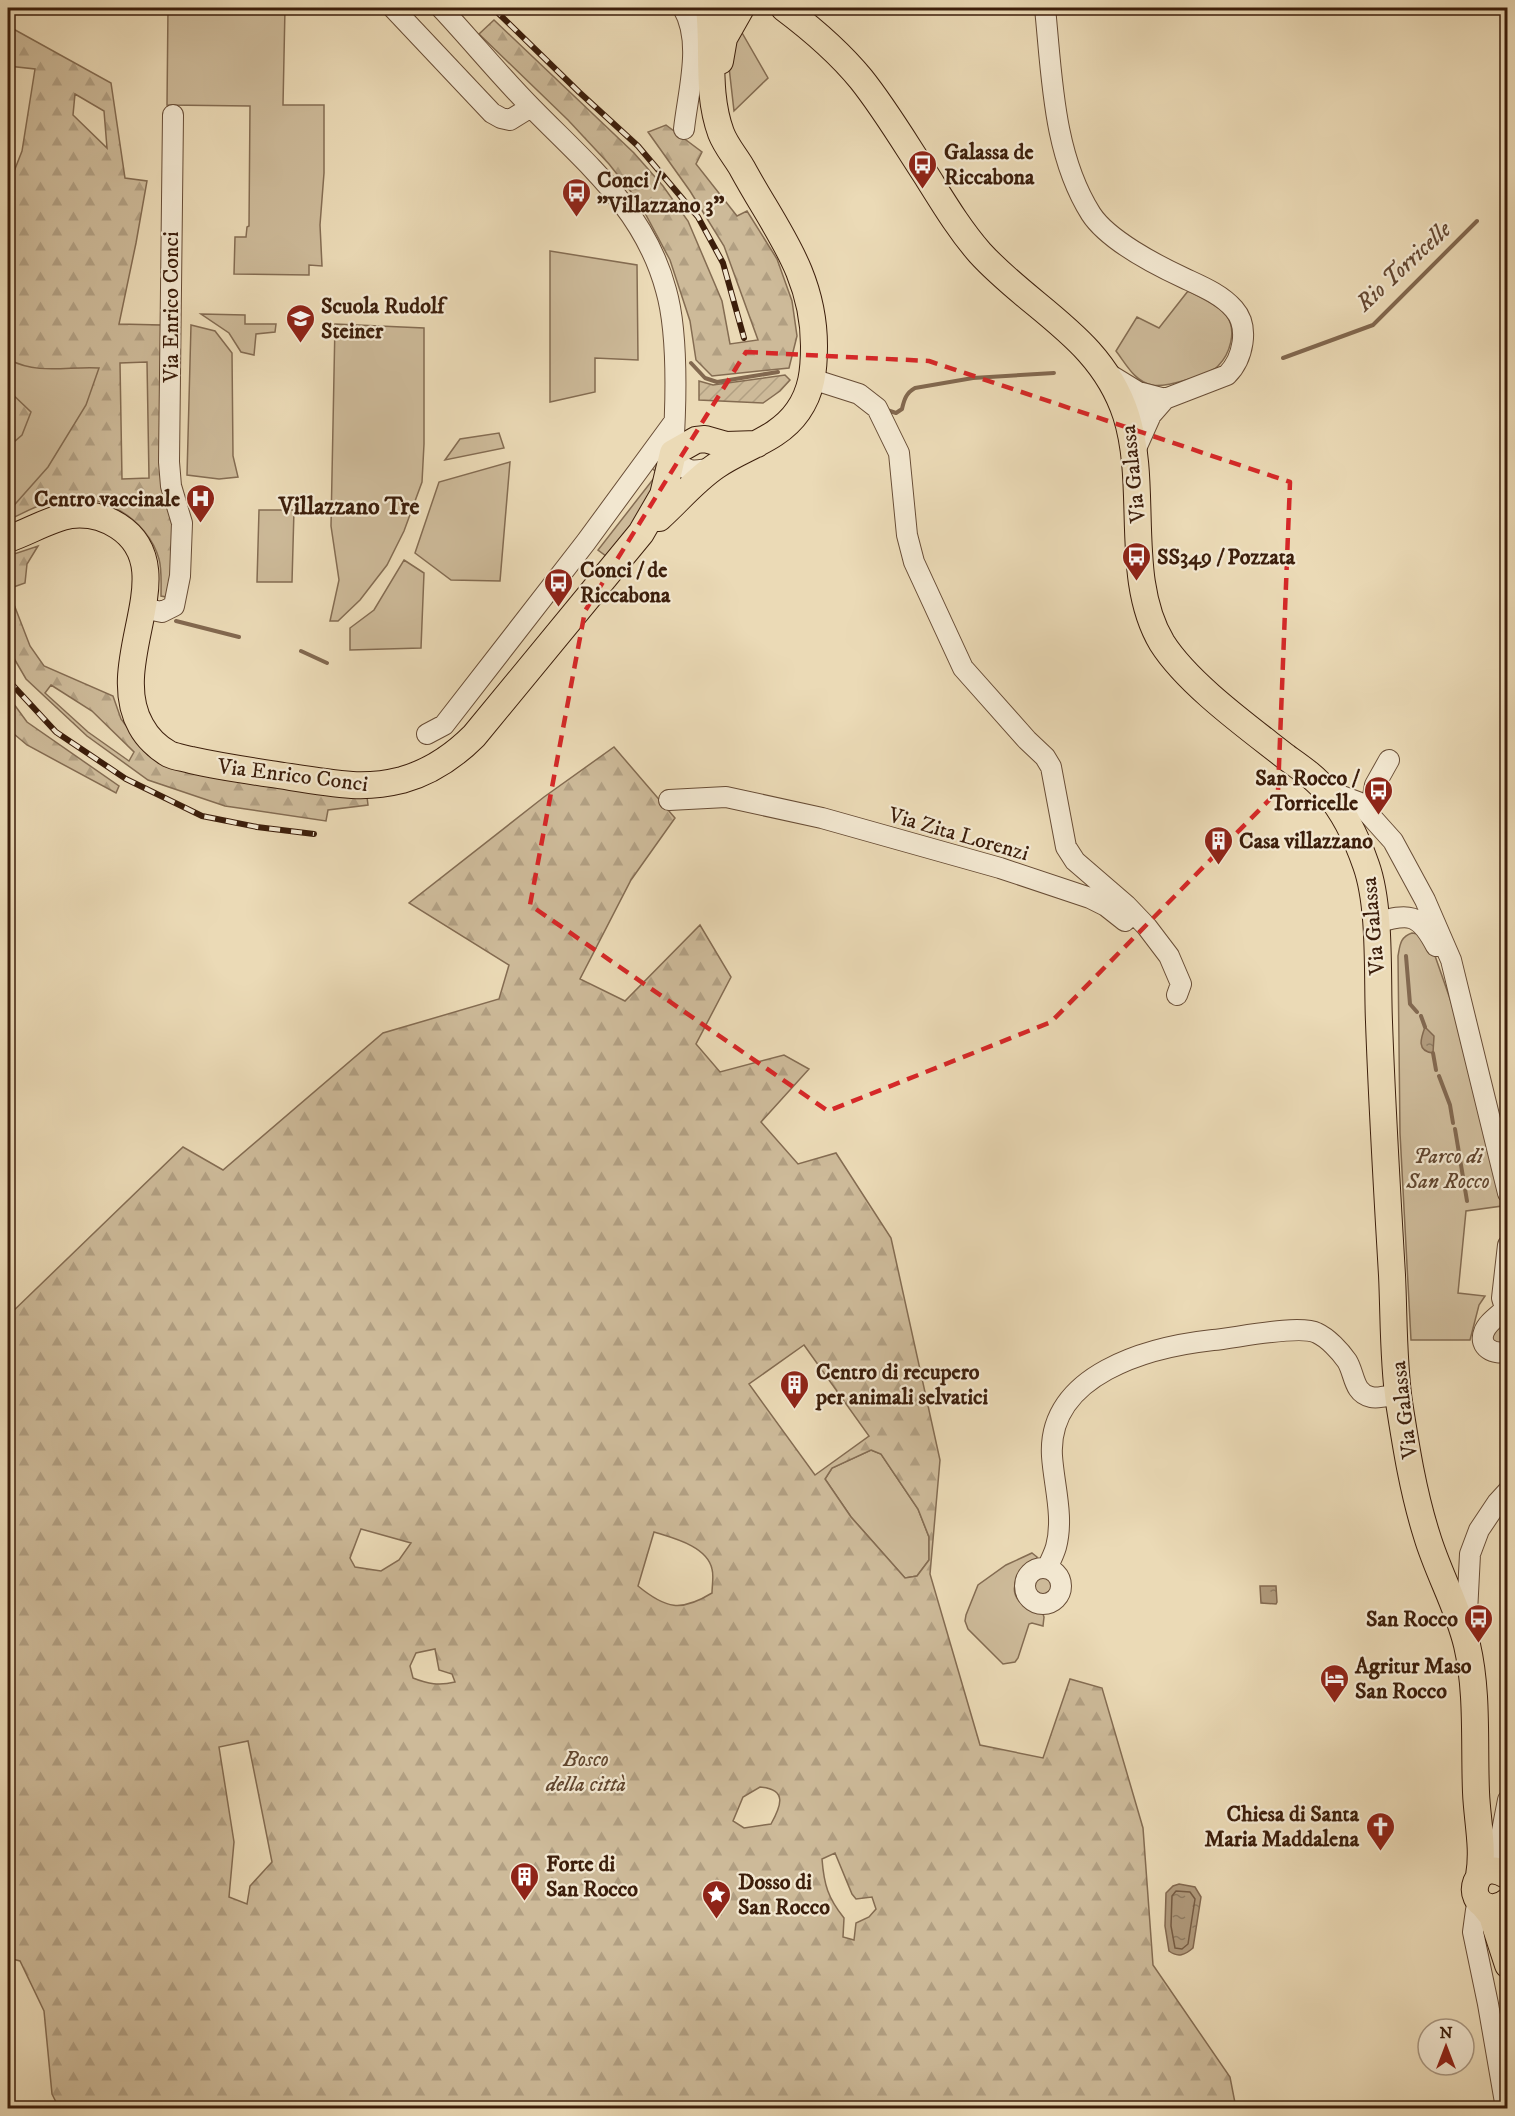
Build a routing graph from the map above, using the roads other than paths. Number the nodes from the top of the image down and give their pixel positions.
1 (393, 8) edge
2 (441, 8) edge
3 (683, 8) edge
4 (774, 8) edge
5 (784, 8) edge
6 (1045, 8) edge
7 (723, 14) edge
8 (531, 107) junction
9 (172, 115) dead end
10 (684, 129) dead end
11 (1107, 373) junction
12 (812, 379) junction
13 (1165, 399) junction
14 (1126, 414) junction
15 (674, 415) junction
16 (705, 439) junction
17 (757, 444) junction
18 (674, 453) junction
19 (1134, 453) junction
20 (715, 466) junction
21 (641, 533) junction
22 (8, 539) edge
23 (142, 608) junction
24 (507, 644) junction
25 (533, 664) junction
26 (427, 734) dead end
27 (1389, 760) dead end
28 (1326, 790) junction
29 (1373, 798) junction
30 (669, 800) dead end
31 (1393, 841) junction
32 (1401, 916) junction
33 (1376, 923) junction
34 (1459, 997) junction
35 (1504, 1164) edge
36 (1508, 1193) edge
37 (1508, 1245) edge
38 (1506, 1314) edge
39 (1508, 1352) edge
40 (1398, 1394) junction
41 (1508, 1491) edge
42 (1047, 1568) dead end
43 (1466, 1641) junction
44 (1508, 1800) edge
45 (1488, 1830) junction
46 (1497, 1872) edge
47 (1495, 1903) edge
48 (1504, 1953) edge
49 (1506, 2109) edge

1 - 8 street
2 - 8 street, Via Enrico Conci
3 - 10 street
4 - 7 main road
5 - 11 main road, Via Galassa
6 - 13 street
7 - 12 main road
8 - 15 street, Via Enrico Conci
9 - 23 street, Via Enrico Conci
11 - 13 street
11 - 14 main road, Via Galassa
12 - 17 main road
12 - 30 street, Via Zita Lorenzi
13 - 14 street
13 - 19 street
14 - 19 main road, Via Galassa
15 - 16 street
15 - 18 street, Via Enrico Conci
15 - 24 street
16 - 17 main road
16 - 18 main road
17 - 20 main road
18 - 20 street
18 - 21 main road, Via Enrico Conci
19 - 28 main road, Via Galassa
20 - 21 main road
21 - 25 main road, Via Enrico Conci
22 - 23 main road, Via Enrico Conci
23 - 25 main road, Via Enrico Conci
24 - 25 street
24 - 26 street
27 - 29 street
28 - 29 street
28 - 33 main road, Via Galassa
29 - 31 street
31 - 32 street
31 - 34 street
32 - 33 street
32 - 34 street
33 - 40 main road, Via Galassa
34 - 35 street
35 - 36 street
37 - 38 street
38 - 39 street
40 - 42 street
40 - 43 main road, Via Galassa
41 - 43 street
43 - 45 main road, Via Galassa
44 - 45 street
45 - 46 main road, Via Galassa
46 - 47 main road
47 - 48 main road
47 - 49 street

